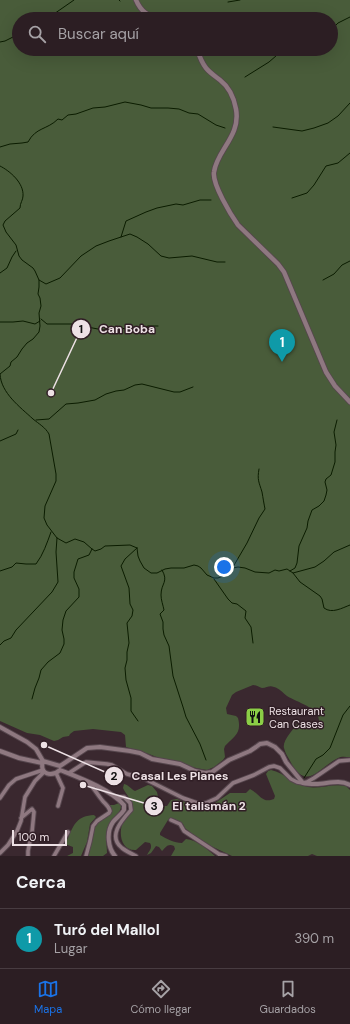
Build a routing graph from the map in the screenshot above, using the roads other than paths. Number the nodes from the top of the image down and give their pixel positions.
1 (136, 0) edge
2 (144, 12) edge
3 (200, 56) edge
4 (350, 402) edge
5 (0, 727) edge
6 (0, 751) edge
7 (350, 760) edge
8 (43, 762) junction
9 (59, 770) junction
10 (43, 771) junction
11 (69, 774) junction
12 (88, 782) junction
13 (303, 783) junction
14 (350, 785) edge
15 (116, 797) junction
16 (0, 798) edge
17 (58, 806) dead end
18 (21, 818) junction
19 (171, 820) dead end
20 (68, 832) dead end
21 (0, 853) edge
22 (220, 855) edge
23 (28, 856) edge
24 (54, 856) edge
25 (86, 856) edge
26 (115, 856) edge
27 (136, 856) edge
28 (226, 856) edge

1 - 2 main road
3 - 4 main road
5 - 8 street
6 - 8 street
7 - 13 street
8 - 9 street
8 - 10 street
9 - 10 street
9 - 11 street
9 - 13 street
9 - 17 street
10 - 16 street
10 - 18 street
11 - 12 street
11 - 13 street
12 - 15 street
12 - 25 street
13 - 14 street
15 - 26 street
15 - 27 street
18 - 21 street
18 - 23 street
19 - 22 street
20 - 24 street
22 - 28 street

